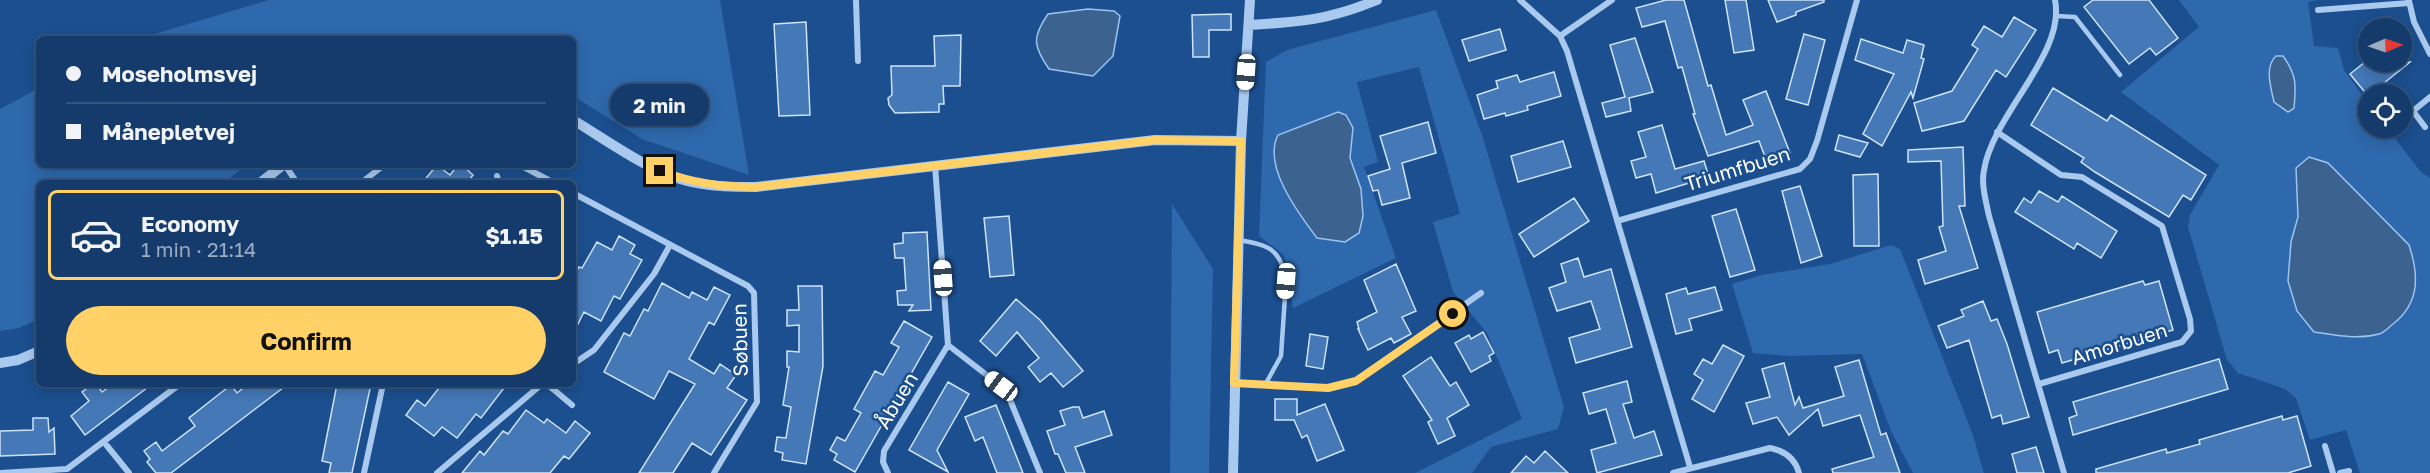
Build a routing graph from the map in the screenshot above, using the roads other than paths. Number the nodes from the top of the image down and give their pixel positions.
1 (856, 0) edge
2 (1250, 0) edge
3 (1377, 0) edge
4 (1520, 0) edge
5 (1612, 0) edge
6 (1857, 0) edge
7 (2055, 0) edge
8 (2409, 1) edge
9 (2318, 10) dead end
10 (2057, 16) junction
11 (1249, 25) junction
12 (1560, 36) junction
13 (2430, 54) edge
14 (858, 61) dead end
15 (2120, 75) dead end
16 (2430, 97) edge
17 (2413, 111) joint
18 (576, 122) edge
19 (2426, 127) dead end
20 (1997, 132) junction
21 (1241, 141) junction
22 (935, 165) junction
23 (280, 168) edge
24 (380, 168) edge
25 (526, 168) edge
26 (264, 180) edge
27 (365, 180) edge
28 (548, 180) edge
29 (576, 195) edge
30 (1617, 221) junction
31 (1238, 240) junction
32 (670, 244) junction
33 (1481, 293) dead end
34 (948, 345) junction
35 (36, 352) edge
36 (576, 362) edge
37 (0, 363) edge
38 (1234, 383) junction
39 (2039, 384) junction
40 (1265, 385) junction
41 (176, 387) edge
42 (381, 387) edge
43 (541, 387) edge
44 (549, 387) edge
45 (572, 405) dead end
46 (104, 442) junction
47 (2325, 446) dead end
48 (1690, 467) junction
49 (2349, 471) dead end
50 (0, 473) edge
51 (129, 473) edge
52 (364, 473) edge
53 (438, 473) edge
54 (714, 473) edge
55 (888, 473) edge
56 (1040, 473) edge
57 (1233, 473) edge
58 (1673, 473) edge
59 (1799, 473) edge
60 (2064, 473) edge
61 (2333, 473) edge
62 (2340, 473) edge

1 - 14 street
2 - 11 street
3 - 11 street
4 - 12 street
5 - 12 street
6 - 30 street, Triumfbuen
7 - 10 street
8 - 9 street
8 - 13 street
10 - 15 lane
10 - 20 street
11 - 21 street
12 - 30 street
16 - 17 street
17 - 19 street
18 - 22 street
20 - 39 street
20 - 39 street, Amorbuen
21 - 22 street
21 - 31 street
22 - 34 street
23 - 26 street
24 - 27 street
25 - 28 street
29 - 32 street, Søbuen
30 - 48 street
31 - 38 street
31 - 40 lane
32 - 36 street
32 - 54 street, Søbuen
33 - 40 street
34 - 55 street, Åbuen
34 - 56 street
35 - 37 street
38 - 40 street
38 - 57 street
39 - 60 street
41 - 46 street
42 - 52 street
43 - 53 street
44 - 45 street
46 - 50 street
46 - 51 street
47 - 61 street
48 - 58 street
48 - 59 street
49 - 62 street

